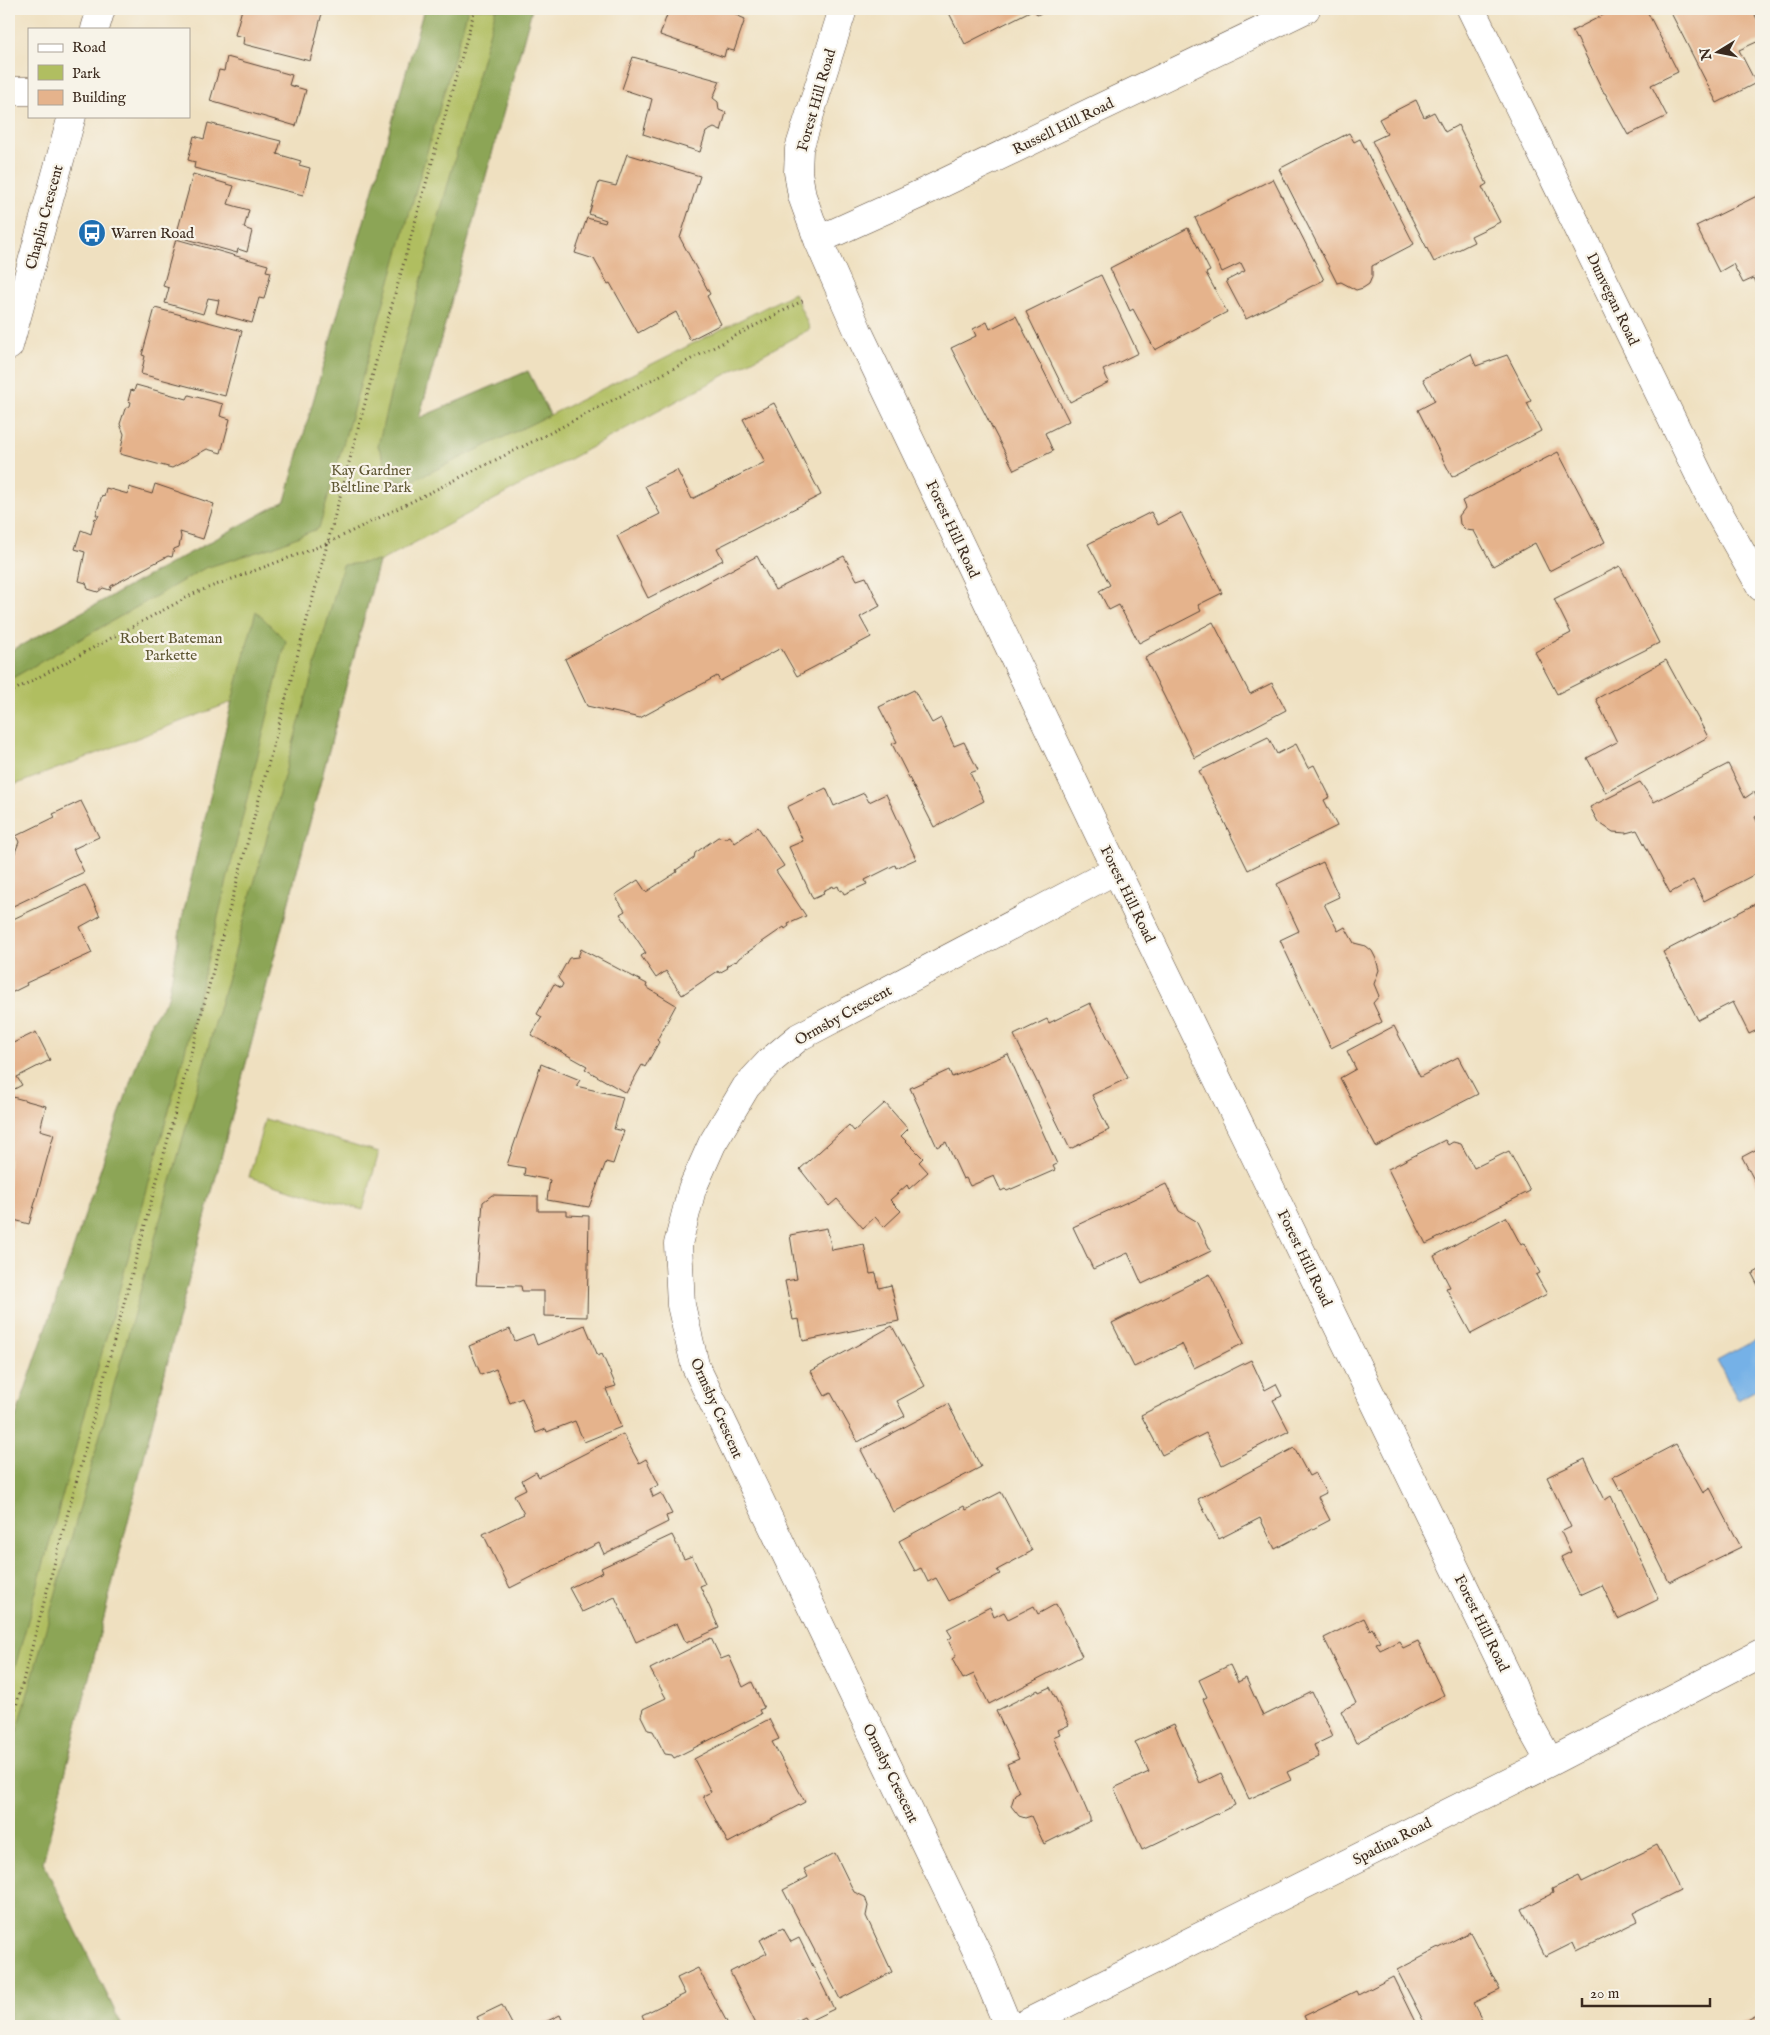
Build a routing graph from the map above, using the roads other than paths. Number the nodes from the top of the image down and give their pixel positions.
1 (101, 9) edge
2 (842, 9) edge
3 (1306, 9) edge
4 (1471, 9) edge
5 (95, 28) edge
6 (9, 90) edge
7 (28, 91) edge
8 (71, 118) edge
9 (818, 240) junction
10 (9, 346) edge
11 (1761, 587) edge
12 (1116, 870) junction
13 (1761, 1653) edge
14 (1550, 1762) junction
15 (1008, 2026) edge
16 (1021, 2026) edge

1 - 5 street
2 - 9 street, Forest Hill Road
3 - 9 street, Russell Hill Road
4 - 11 street, Dunvegan Road
6 - 7 street
8 - 10 street, Chaplin Crescent
9 - 12 street, Forest Hill Road
12 - 14 street, Forest Hill Road
12 - 15 street, Ormsby Crescent
13 - 14 street, Spadina Road
14 - 16 street, Spadina Road

